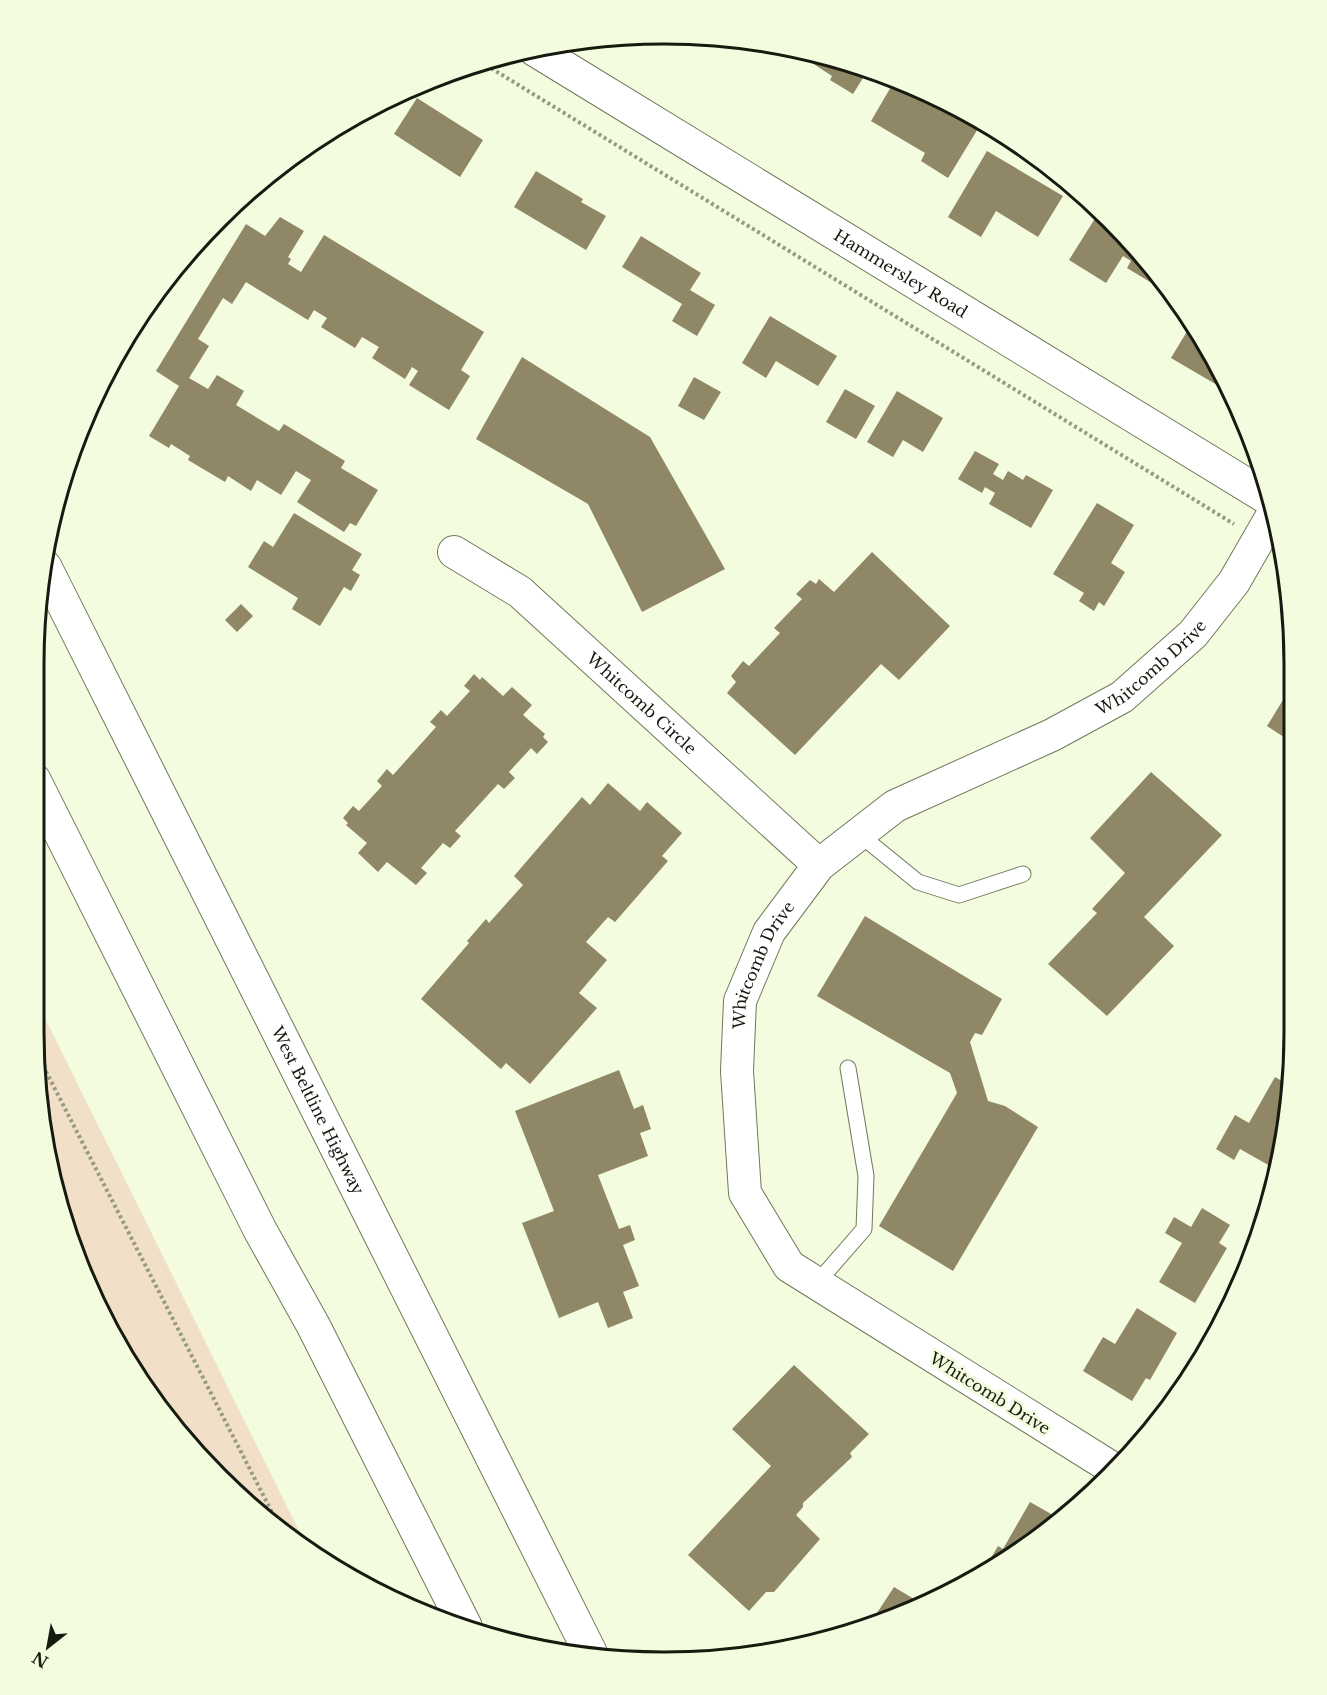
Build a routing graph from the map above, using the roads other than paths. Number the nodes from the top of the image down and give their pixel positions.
1 (544, 55) edge
2 (1259, 493) edge
3 (1265, 527) edge
4 (454, 552) dead end
5 (50, 577) edge
6 (44, 800) edge
7 (859, 834) junction
8 (819, 865) junction
9 (1023, 874) dead end
10 (848, 1068) dead end
11 (816, 1284) junction
12 (1107, 1465) edge
13 (461, 1618) edge
14 (587, 1646) edge

1 - 2 main road, Hammersley Road
3 - 7 street, Whitcomb Drive
4 - 8 street, Whitcomb Circle
5 - 14 main road, West Beltline Highway
6 - 13 main road
7 - 8 street, Whitcomb Drive
7 - 9 lane
8 - 11 street, Whitcomb Drive
10 - 11 lane
11 - 12 street, Whitcomb Drive

